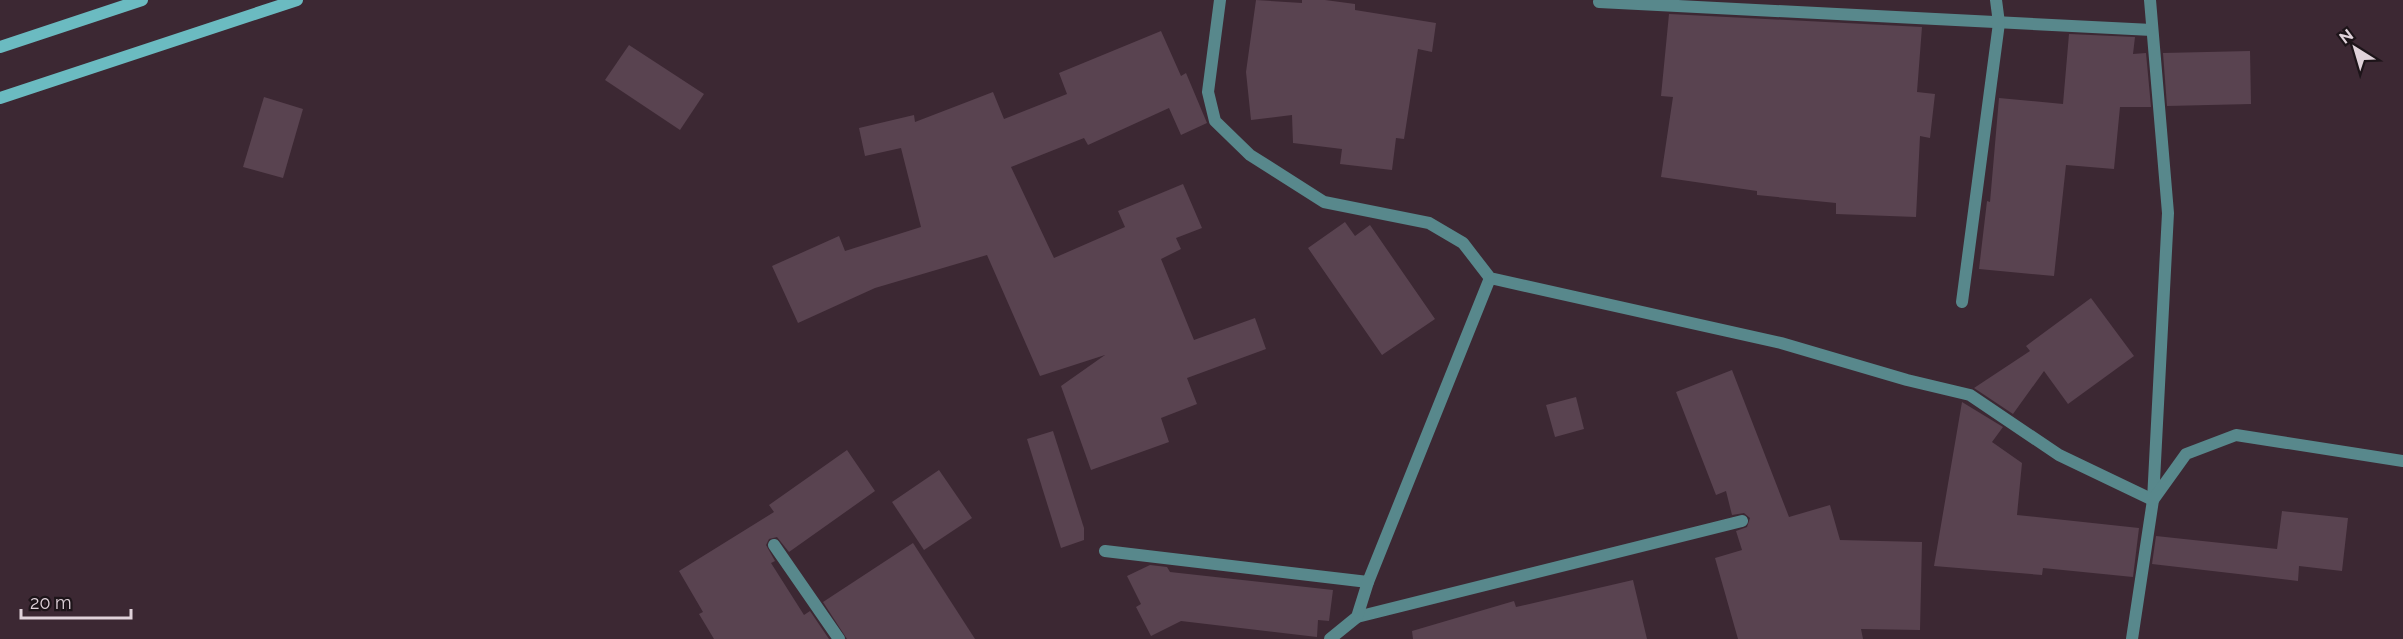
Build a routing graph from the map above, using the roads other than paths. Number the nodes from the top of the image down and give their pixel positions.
1 (142, 0) edge
2 (297, 0) edge
3 (1220, 0) edge
4 (1996, 0) edge
5 (2150, 0) edge
6 (1599, 2) dead end
7 (1999, 23) junction
8 (2152, 30) junction
9 (0, 47) edge
10 (0, 98) edge
11 (1490, 278) junction
12 (1962, 302) dead end
13 (2403, 461) edge
14 (2153, 500) junction
15 (1742, 521) dead end
16 (774, 545) dead end
17 (1105, 550) dead end
18 (1368, 582) junction
19 (1357, 617) junction
20 (839, 639) edge
21 (1330, 639) edge
22 (2132, 639) edge

1 - 9 main road
2 - 10 main road
3 - 11 street
4 - 7 street
5 - 8 street
6 - 7 street
7 - 8 street
7 - 12 street
8 - 14 street
11 - 14 street
11 - 18 street
13 - 14 street
14 - 22 street
15 - 19 street
16 - 20 street
17 - 18 street
18 - 19 street
19 - 21 street

